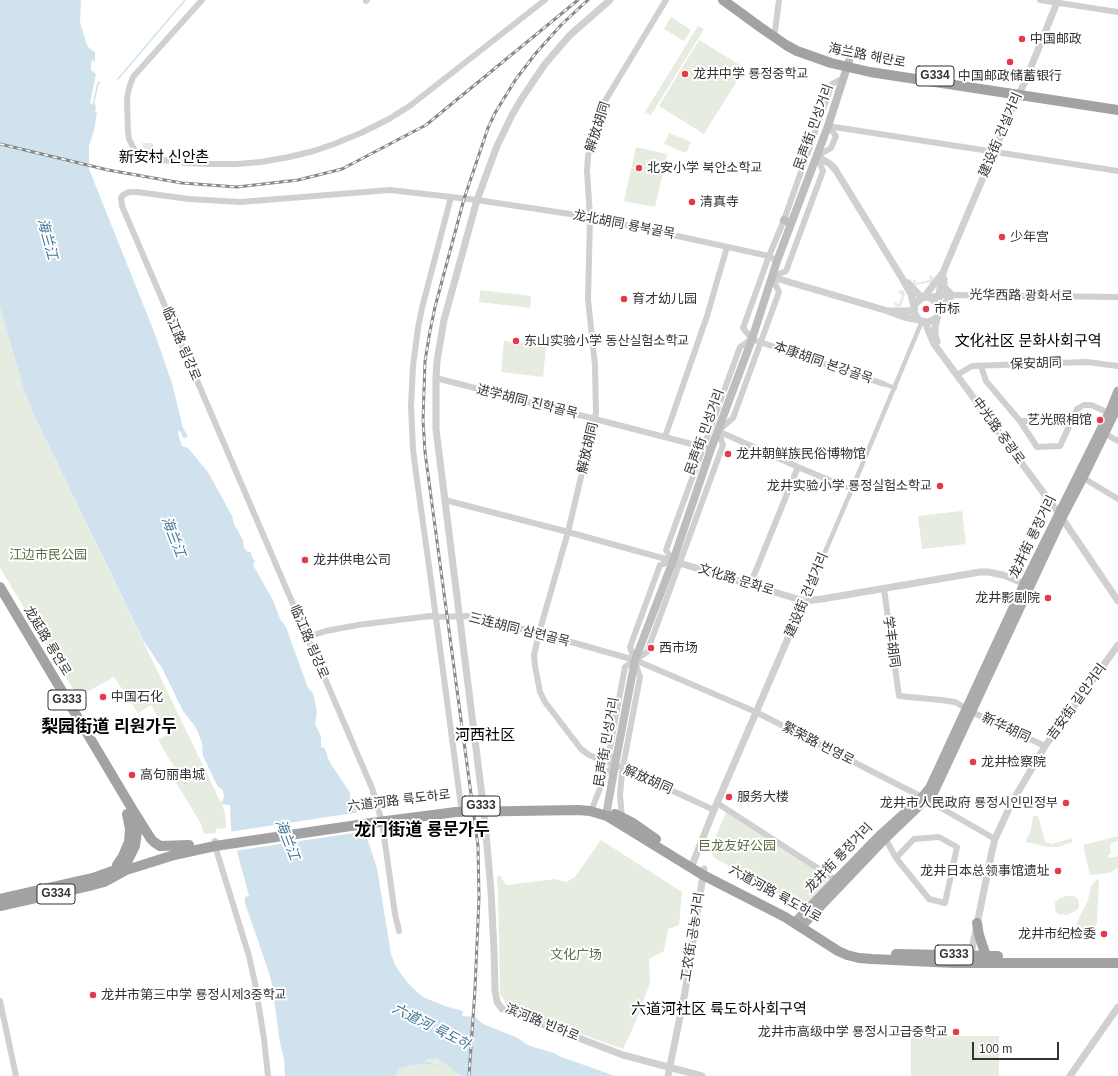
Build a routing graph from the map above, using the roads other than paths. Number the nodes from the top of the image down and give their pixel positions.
1 (202, 0) edge
2 (545, 0) edge
3 (610, 0) edge
4 (666, 0) edge
5 (723, 0) edge
6 (734, 0) edge
7 (779, 0) edge
8 (1040, 0) edge
9 (1058, 1) edge
10 (1118, 12) edge
11 (775, 31) junction
12 (848, 64) junction
13 (844, 78) junction
14 (1020, 92) junction
15 (1118, 104) edge
16 (1118, 110) edge
17 (828, 126) junction
18 (994, 152) junction
19 (817, 156) junction
20 (1118, 171) edge
21 (451, 197) junction
22 (477, 200) junction
23 (590, 217) junction
24 (787, 222) junction
25 (727, 247) junction
26 (769, 256) junction
27 (777, 261) junction
28 (944, 270) junction
29 (772, 277) junction
30 (902, 278) junction
31 (952, 295) junction
32 (939, 296) junction
33 (923, 297) junction
34 (1118, 297) edge
35 (914, 307) junction
36 (888, 311) junction
37 (938, 311) junction
38 (922, 321) junction
39 (752, 339) junction
40 (760, 342) junction
41 (938, 348) junction
42 (981, 366) junction
43 (1118, 366) edge
44 (957, 375) junction
45 (436, 378) junction
46 (884, 384) joint
47 (895, 388) junction
48 (1118, 391) edge
49 (1118, 406) edge
50 (1109, 413) junction
51 (595, 419) junction
52 (1020, 420) junction
53 (1071, 421) junction
54 (718, 431) junction
55 (1102, 433) junction
56 (665, 437) junction
57 (1118, 441) edge
58 (707, 448) junction
59 (798, 467) junction
60 (1081, 477) junction
61 (841, 485) joint
62 (852, 489) junction
63 (445, 500) junction
64 (1118, 500) edge
65 (1060, 515) junction
66 (568, 532) junction
67 (676, 562) junction
68 (750, 585) junction
69 (1027, 585) junction
70 (0, 587) edge
71 (884, 589) junction
72 (0, 600) edge
73 (804, 601) junction
74 (1118, 601) edge
75 (460, 616) junction
76 (436, 617) junction
77 (539, 633) junction
78 (308, 637) junction
79 (1118, 645) edge
80 (635, 660) junction
81 (898, 696) joint
82 (969, 710) junction
83 (756, 712) junction
84 (1045, 746) junction
85 (619, 767) junction
86 (925, 799) junction
87 (461, 806) junction
88 (593, 806) junction
89 (716, 806) junction
90 (483, 809) junction
91 (131, 813) junction
92 (607, 813) junction
93 (622, 817) junction
94 (381, 819) junction
95 (138, 831) junction
96 (884, 836) junction
97 (995, 840) junction
98 (219, 843) junction
99 (189, 845) junction
100 (162, 853) junction
101 (174, 855) junction
102 (896, 858) junction
103 (691, 865) junction
104 (124, 866) junction
105 (703, 872) junction
106 (109, 876) junction
107 (836, 880) junction
108 (0, 899) edge
109 (0, 906) edge
110 (800, 923) junction
111 (977, 923) junction
112 (399, 931) dead end
113 (986, 956) junction
114 (1118, 957) edge
115 (970, 960) junction
116 (1118, 963) edge
117 (0, 1001) edge
118 (1118, 1007) edge
119 (670, 1068) junction
120 (16, 1076) edge
121 (268, 1076) edge
122 (668, 1076) edge
123 (702, 1076) edge
124 (1070, 1076) edge

1 - 2 street
3 - 22 street, 滨河路 빈하로
4 - 23 street, 解放胡同
5 - 12 highway, 海兰路 해란로 / G334
6 - 11 highway, 海兰路 해란로 / G334
7 - 11 street
8 - 9 street
9 - 10 street
9 - 14 street, 建设街 건설거리
11 - 12 highway, 海兰路 해란로 / G334
12 - 13 main road, 民声街 민성거리
12 - 14 highway, 海兰路 해란로 / G334
13 - 17 main road, 民声街 민성거리
13 - 24 street
14 - 15 highway, 海兰路 해란로 / G334
14 - 16 highway, 海兰路 해란로 / G334
14 - 18 street, 建设街 건설거리
17 - 18 street
17 - 19 main road, 民声街 민성거리
18 - 20 street
18 - 28 street, 建设街 건설거리
19 - 24 main road, 民声街 민성거리
19 - 29 street
19 - 30 street
21 - 22 street, 临江路 림강로
21 - 76 street
21 - 78 street, 临江路 림강로
22 - 23 street, 龙北胡同 룡북골목
22 - 45 street, 滨河路 빈하로
23 - 25 street, 龙北胡同 룡북골목
23 - 51 street, 解放胡同
24 - 26 street
24 - 27 main road, 民声街 민성거리
25 - 26 street, 龙北胡同 룡북골목
25 - 56 street
26 - 27 street, 龙北胡同 룡북골목
26 - 39 street
27 - 29 main road, 民声街 민성거리
28 - 31 street
28 - 32 street, 中光路 중광로
28 - 33 street
29 - 36 street
29 - 39 main road, 民声街 민성거리
29 - 40 street
30 - 33 street
30 - 35 street
31 - 32 street, 光华西路 광화서로
31 - 34 street, 光华西路 광화서로
31 - 37 street
32 - 33 street, 光华西路 광화서로
32 - 37 street, 中光路 중광로
33 - 35 street
33 - 37 street
35 - 36 street
35 - 38 street
36 - 38 street
37 - 38 street
37 - 41 street, 中光路 중광로
38 - 41 street, 中光路 중광로
38 - 47 street, 建设街 건설거리
39 - 40 street, 本康胡同 본강골목
39 - 54 main road, 民声街 민성거리
39 - 58 street
40 - 46 street, 本康胡同 본강골목
40 - 54 street
41 - 44 street, 中光路 중광로
42 - 43 street, 保安胡同
42 - 44 street, 保安胡同
42 - 52 street
44 - 65 street, 中光路 중광로
45 - 51 street, 进学胡同 진학골목
45 - 63 street, 滨河路 빈하로
46 - 47 street, 本康胡同 본강골목
47 - 62 street, 建设街 건설거리
48 - 50 main road, 龙井街 룡정거리
49 - 55 main road, 龙井街 룡정거리
50 - 53 street
50 - 55 main road, 龙井街 룡정거리
51 - 56 street, 进学胡同 진학골목
51 - 66 street, 解放胡同
52 - 53 street
52 - 53 street
54 - 58 main road, 民声街 민성거리
54 - 59 street
54 - 67 street
55 - 57 street
55 - 60 main road, 龙井街 룡정거리
56 - 58 street, 进学胡同 진학골목
58 - 67 main road, 民声街 민성거리
59 - 61 street
59 - 68 street
60 - 64 street
60 - 65 main road, 龙井街 룡정거리
61 - 62 street
62 - 73 street, 建设街 건설거리
63 - 66 street, 文化路 문화로
63 - 75 street, 滨河路 빈하로
65 - 69 main road, 龙井街 룡정거리
65 - 74 street, 中光路 중광로
66 - 67 street, 文化路 문화로
66 - 77 street, 解放胡同
67 - 68 street, 文化路 문화로
67 - 80 main road, 民声街 민성거리
68 - 73 street, 文化路 문화로
69 - 71 street, 文化路 문화로
69 - 82 main road, 龙井街 룡정거리
70 - 91 highway, 龙延路 룡연로 / G333
71 - 73 street, 文化路 문화로
71 - 81 street, 学丰胡同
72 - 91 highway, 龙延路 룡연로 / G333
73 - 83 street, 建设街 건설거리
75 - 76 street, 三连胡同 삼련골목
75 - 77 street, 三连胡同 삼련골목
75 - 90 street, 滨河路 빈하로
76 - 78 street, 三连胡同 삼련골목
76 - 87 street
77 - 80 street, 三连胡同 삼련골목
77 - 85 street, 解放胡同
78 - 94 street, 临江路 림강로
79 - 84 street, 吉安街 길안거리
80 - 83 street, 繁荣路 번영로
80 - 85 main road, 民声街 민성거리
81 - 82 street, 新华胡同
82 - 84 street, 新华胡同
82 - 86 main road, 龙井街 룡정거리
83 - 86 street, 繁荣路 번영로
83 - 89 street, 建设街 건설거리
84 - 97 street, 吉安街 길안거리
85 - 88 street
85 - 89 street, 解放胡同
85 - 92 main road, 民声街 민성거리
85 - 93 street
86 - 96 main road, 龙井街 룡정거리
86 - 97 street, 繁荣路 번영로
87 - 90 highway, 六道河路 륙도하로 / G333
87 - 94 highway, 六道河路 륙도하로 / G333
88 - 90 highway, 六道河路 륙도하로 / G333
88 - 92 highway, 六道河路 륙도하로 / G333
89 - 103 street, 建设街 건설거리
89 - 107 street, 解放胡同
90 - 92 highway, 六道河路 륙도하로 / G333
90 - 94 highway, 六道河路 륙도하로 / G333
90 - 119 street, 滨河路 빈하로
91 - 95 highway, 龙延路 룡연로 / G334
91 - 99 highway, 龙延路 룡연로
91 - 106 highway, 龙延路 룡연로
92 - 93 highway, 六道河路 륙도하로 / G333
92 - 103 highway, 六道河路 륙도하로 / G333
93 - 103 highway, 六道河路 륙도하로 / G333
94 - 98 highway, 六道河路 륙도하로 / G333
94 - 112 street, 临江路 림강로
95 - 100 highway, 龙延路 룡연로
95 - 104 highway, 龙延路 룡연로 / G334
96 - 102 street
96 - 107 main road, 龙井街 룡정거리
96 - 110 main road, 龙井街 룡정거리
97 - 111 street, 吉安街 길안거리
98 - 99 highway, 六道河路 륙도하로 / G333
98 - 101 highway, 六道河路 륙도하로 / G333
98 - 121 street
99 - 100 highway, 六道河路 륙도하로
100 - 101 highway, 龙延路 룡연로
100 - 104 highway, 六道河路 륙도하로
101 - 106 highway, 六道河路 륙도하로
102 - 102 street
103 - 105 highway, 六道河路 륙도하로 / G333
104 - 106 highway, 龙延路 룡연로 / G334
105 - 110 highway, 六道河路 륙도하로 / G333
105 - 119 street, 工农街 공농거리
106 - 108 highway, G334
106 - 109 highway, G334
107 - 110 main road, 龙井街 룡정거리
110 - 115 highway, 六道河路 륙도하로 / G333
111 - 113 highway
111 - 115 street, 吉安街 길안거리
113 - 114 highway, 六道河路 륙도하로 / G333
113 - 115 highway, 六道河路 륙도하로 / G333
115 - 116 highway, 六道河路 륙도하로 / G333
117 - 120 street
118 - 124 street
119 - 122 street, 工农街 공농거리
119 - 123 street, 滨河路 빈하로

